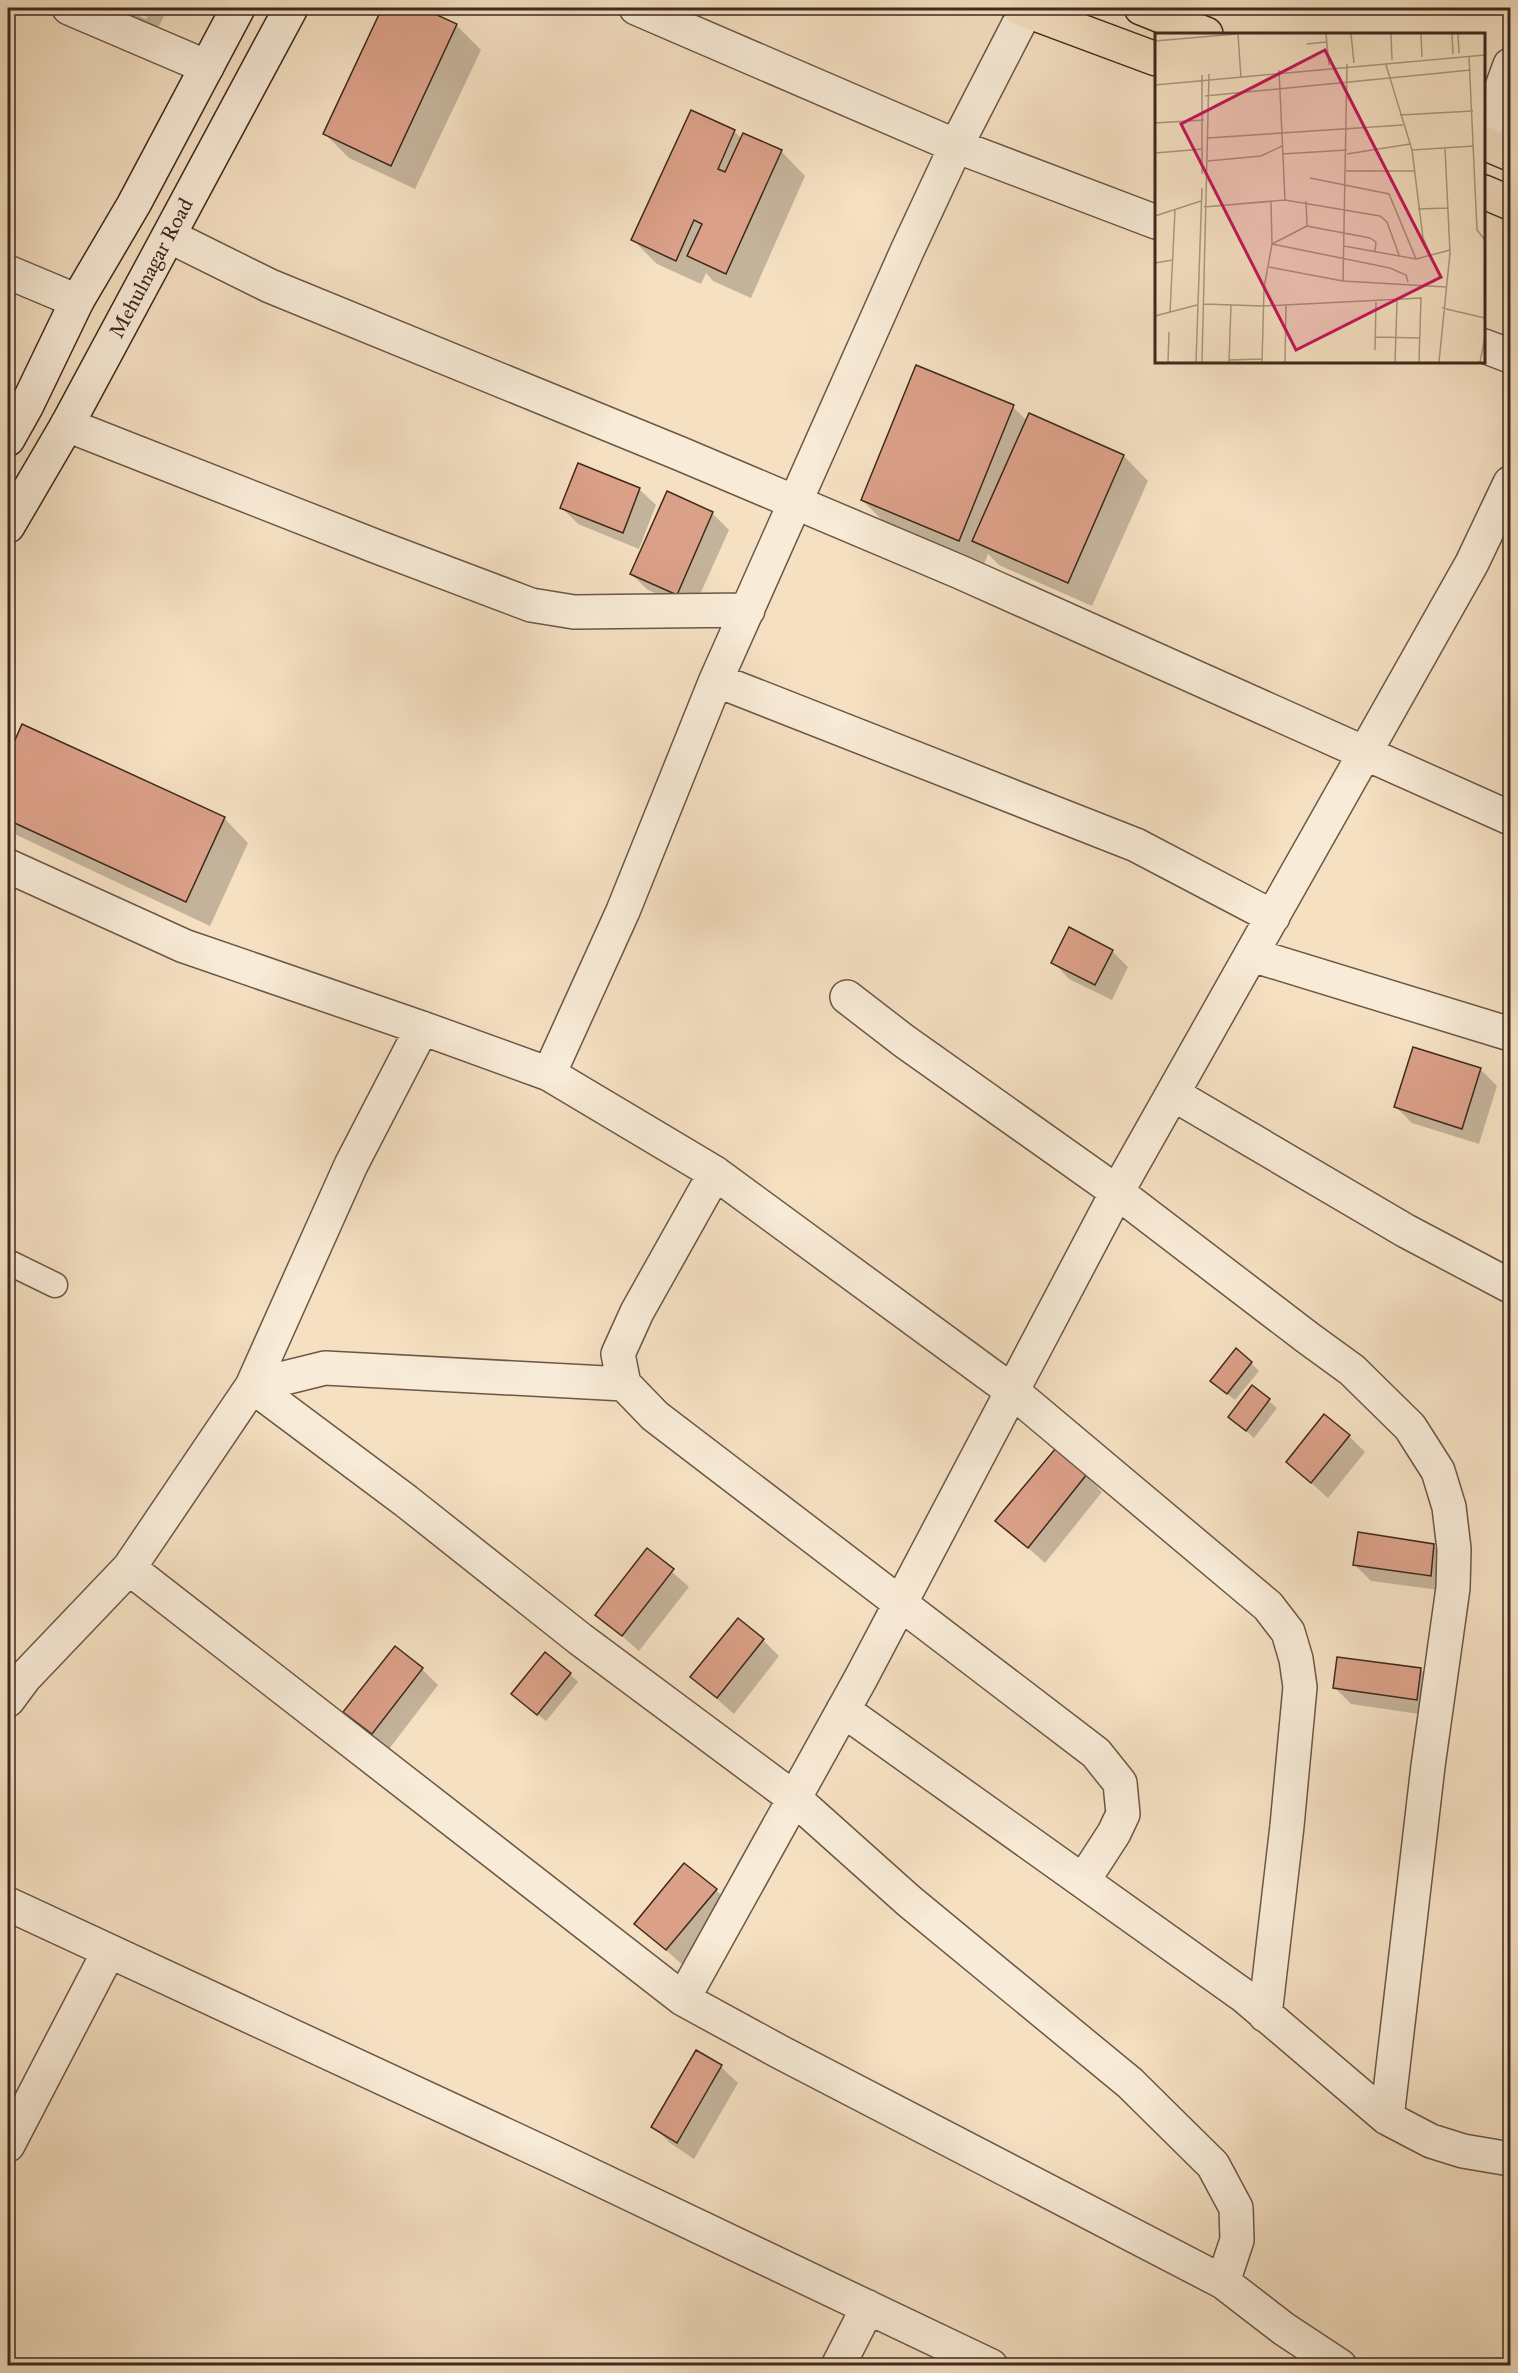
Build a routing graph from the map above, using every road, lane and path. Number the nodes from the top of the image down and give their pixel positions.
1 (69, 8) edge
2 (238, 8) edge
3 (291, 8) edge
4 (636, 8) edge
5 (1024, 8) edge
6 (1141, 8) edge
7 (1204, 33) edge
8 (1155, 59) edge
9 (1510, 65) edge
10 (207, 67) junction
11 (1485, 133) edge
12 (1485, 143) edge
13 (956, 146) junction
14 (1510, 154) edge
15 (1485, 192) edge
16 (1510, 203) edge
17 (1155, 222) edge
18 (169, 236) junction
19 (8, 272) edge
20 (77, 301) junction
21 (1485, 346) edge
22 (1510, 356) edge
23 (67, 425) junction
24 (8, 439) edge
25 (1510, 483) edge
26 (796, 503) junction
27 (8, 526) edge
28 (748, 610) junction
29 (716, 680) junction
30 (1365, 752) junction
31 (1510, 818) edge
32 (8, 866) edge
33 (1273, 917) junction
34 (1252, 955) junction
35 (847, 997) dead end
36 (422, 1028) junction
37 (1510, 1034) edge
38 (549, 1074) junction
39 (1173, 1094) junction
40 (715, 1173) junction
41 (1117, 1192) junction
42 (8, 1262) edge
43 (55, 1285) dead end
44 (1510, 1286) edge
45 (624, 1384) junction
46 (252, 1386) junction
47 (1012, 1391) junction
48 (129, 1568) junction
49 (898, 1604) junction
50 (8, 1700) edge
51 (843, 1710) junction
52 (795, 1799) junction
53 (1083, 1881) junction
54 (8, 1904) edge
55 (109, 1951) junction
56 (683, 1999) junction
57 (1265, 2015) junction
58 (1387, 2118) junction
59 (8, 2145) edge
60 (1510, 2159) edge
61 (1222, 2282) junction
62 (868, 2307) junction
63 (838, 2366) edge
64 (992, 2366) edge
65 (1340, 2366) edge

1 - 10 street
2 - 10 street
3 - 18 street, Mehulnagar Road
4 - 13 street
5 - 8 main road
5 - 13 street
6 - 7 main road
9 - 11 street
10 - 20 street
12 - 14 main road
13 - 17 street
13 - 26 street
15 - 16 main road
18 - 23 street, Mehulnagar Road
18 - 26 street
19 - 20 street
20 - 24 street
21 - 22 street
23 - 27 street, Mehulnagar Road
23 - 28 street
25 - 30 street
26 - 28 street
26 - 30 street
28 - 29 street
29 - 33 street
29 - 38 street
30 - 31 street
30 - 33 street
32 - 36 street
33 - 34 street
34 - 37 street
34 - 39 street
35 - 41 street
36 - 38 street
36 - 46 street
38 - 40 street
39 - 41 street
39 - 44 street
40 - 45 street
40 - 47 street
41 - 47 street
41 - 58 street
42 - 43 lane
45 - 46 street
45 - 49 street
46 - 48 street
46 - 52 street
47 - 49 street
47 - 57 street
48 - 50 street
48 - 56 street
49 - 51 street
49 - 53 street
51 - 52 street
51 - 53 street
52 - 56 street
52 - 61 street
53 - 57 street
54 - 55 street
55 - 59 street
55 - 62 street
56 - 61 street
57 - 58 street
58 - 60 street
61 - 65 street
62 - 63 street
62 - 64 street

